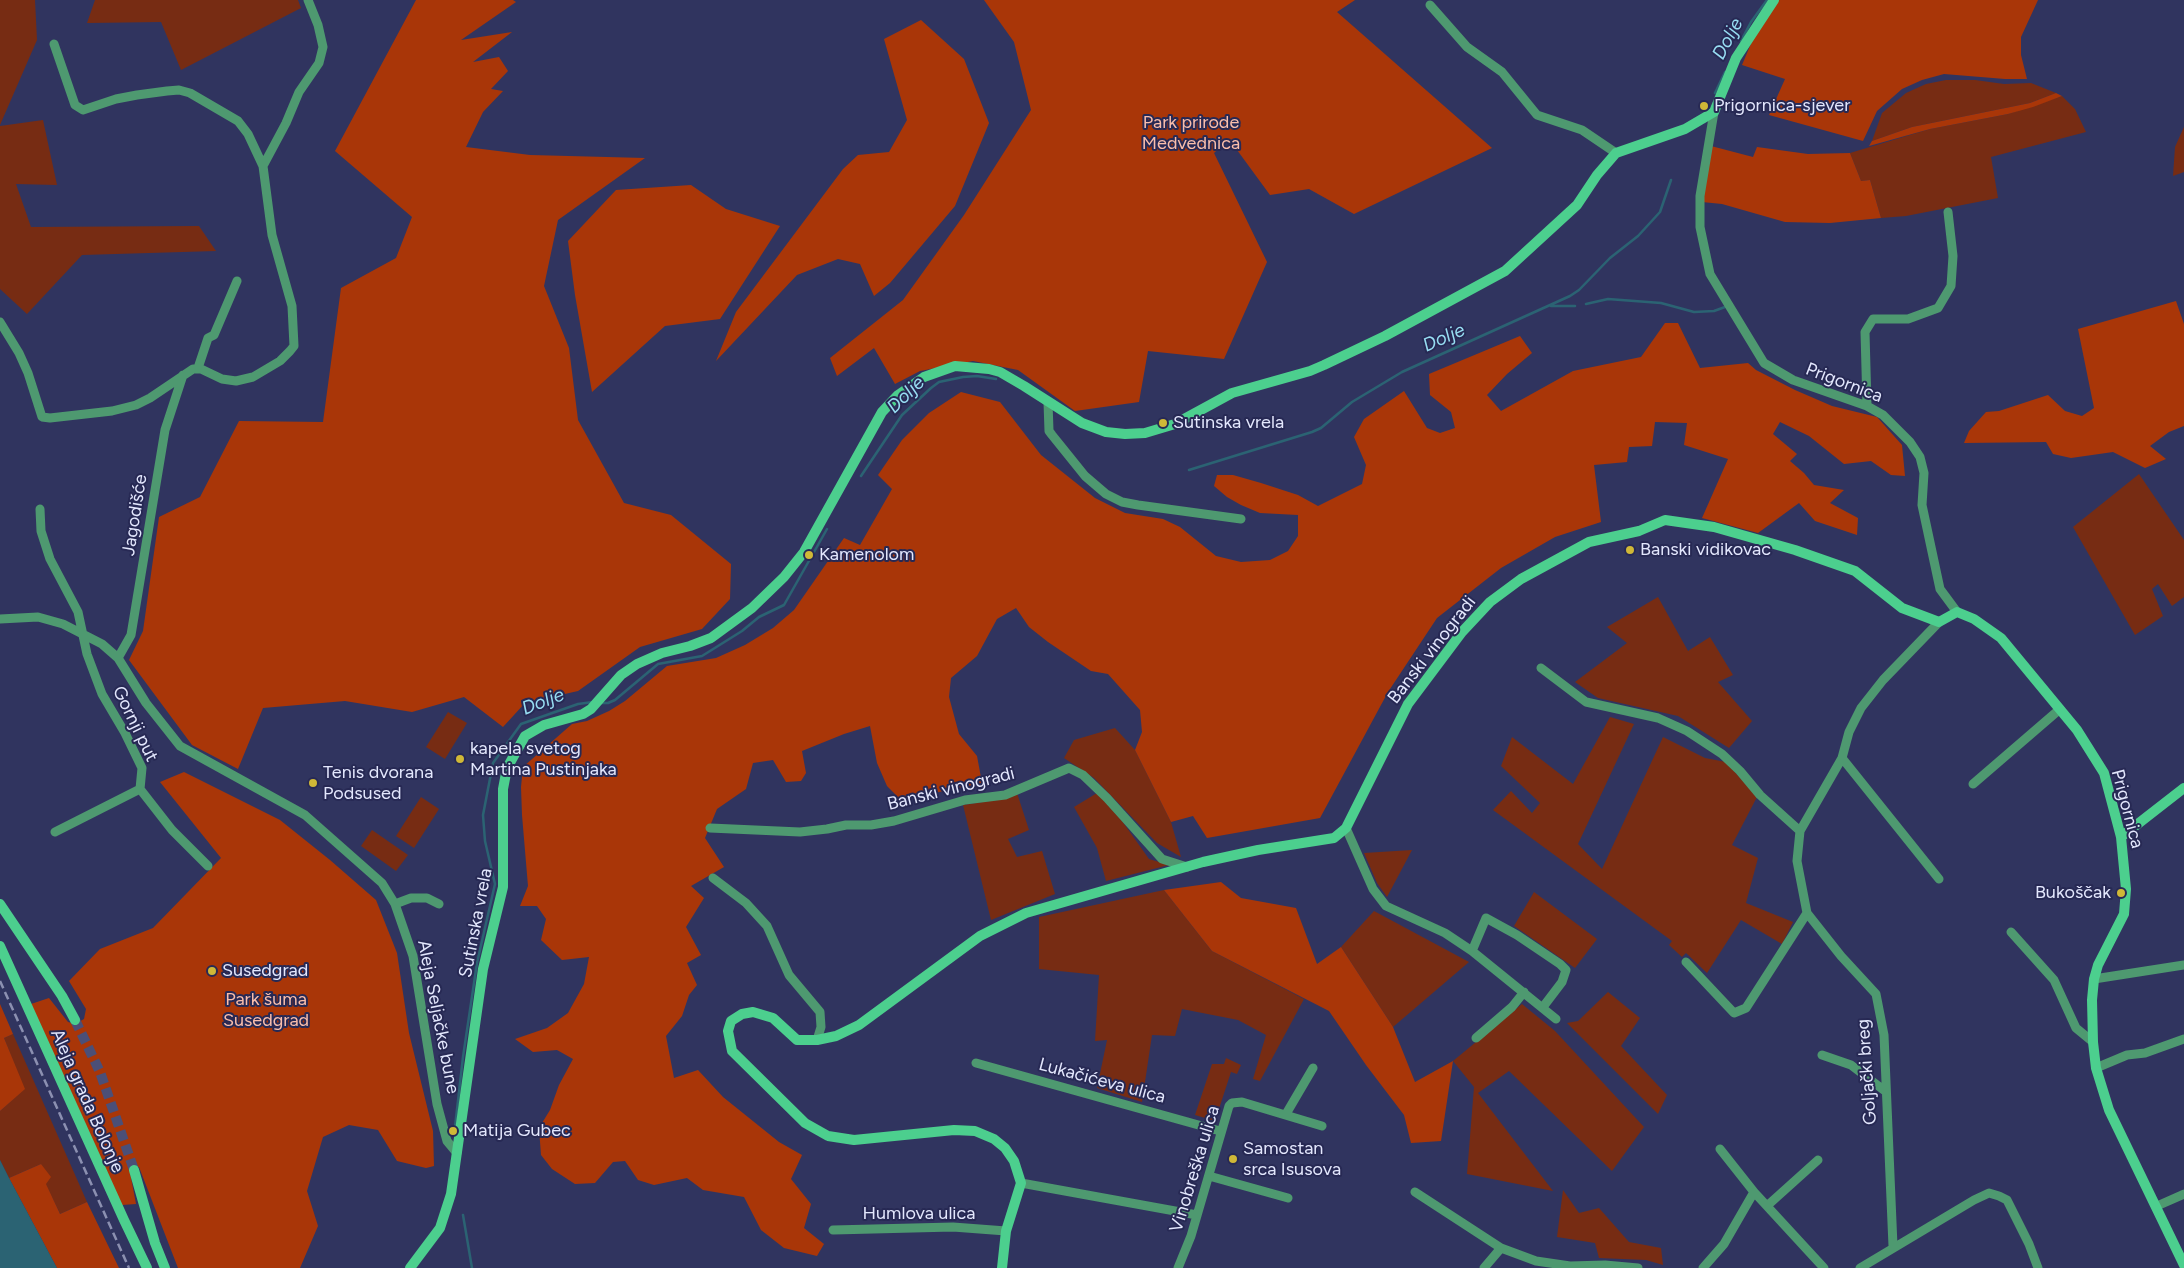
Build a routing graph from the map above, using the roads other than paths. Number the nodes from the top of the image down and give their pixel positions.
1 (308, 0) edge
2 (1774, 0) edge
3 (1430, 5) dead end
4 (54, 44) dead end
5 (1714, 112) junction
6 (1616, 153) junction
7 (263, 166) junction
8 (1948, 212) dead end
9 (237, 281) dead end
10 (0, 322) edge
11 (198, 368) junction
12 (183, 375) junction
13 (1048, 402) junction
14 (1867, 406) junction
15 (40, 509) dead end
16 (1241, 519) dead end
17 (1957, 612) junction
18 (0, 619) edge
19 (1938, 622) junction
20 (82, 632) junction
21 (118, 658) junction
22 (1540, 668) dead end
23 (2060, 709) junction
24 (1842, 758) junction
25 (1973, 784) dead end
26 (2184, 788) edge
27 (140, 789) junction
28 (710, 828) dead end
29 (1346, 828) junction
30 (1800, 831) junction
31 (54, 832) dead end
32 (2121, 837) junction
33 (208, 866) dead end
34 (1187, 867) junction
35 (713, 878) dead end
36 (1939, 879) dead end
37 (0, 904) edge
38 (395, 904) junction
39 (440, 904) dead end
40 (1807, 913) junction
41 (2011, 932) dead end
42 (0, 946) edge
43 (1472, 951) junction
44 (1686, 962) dead end
45 (2184, 965) edge
46 (2094, 979) junction
47 (1524, 992) junction
48 (1542, 1007) junction
49 (1556, 1018) dead end
50 (75, 1020) tunnel mouth
51 (1476, 1038) dead end
52 (817, 1040) junction
53 (2184, 1040) edge
54 (2093, 1042) junction
55 (1822, 1055) dead end
56 (976, 1063) dead end
57 (1313, 1068) dead end
58 (2096, 1068) junction
59 (1885, 1091) junction
60 (1286, 1114) junction
61 (1322, 1126) dead end
62 (1220, 1131) junction
63 (1720, 1149) dead end
64 (457, 1153) junction
65 (1818, 1160) dead end
66 (134, 1170) tunnel mouth
67 (1209, 1176) junction
68 (1021, 1183) junction
69 (1415, 1192) dead end
70 (1754, 1192) junction
71 (2184, 1194) edge
72 (1288, 1198) dead end
73 (1768, 1205) junction
74 (2157, 1206) junction
75 (1198, 1215) junction
76 (833, 1230) dead end
77 (1006, 1231) junction
78 (1894, 1246) junction
79 (1500, 1248) junction
80 (2184, 1265) edge
81 (148, 1268) edge
82 (165, 1268) edge
83 (410, 1268) edge
84 (1002, 1268) edge
85 (1178, 1268) edge
86 (1484, 1268) edge
87 (1638, 1268) edge
88 (1703, 1268) edge
89 (1824, 1268) edge
90 (1860, 1268) edge
91 (2038, 1268) edge

1 - 7 street
2 - 5 street
3 - 6 street
4 - 7 street
5 - 6 street
5 - 14 street, Prigornica
6 - 13 street, Sutinska vrela
7 - 11 street
8 - 14 street
9 - 11 street
10 - 12 street
11 - 12 street
12 - 21 street, Jagodišće
13 - 16 street
13 - 64 street, Sutinska vrela
14 - 17 street, Prigornica
15 - 20 street, Gornji put
17 - 19 street
17 - 23 street, Prigornica
18 - 20 street, Aleja Seljačke bune
19 - 24 street, Goljački breg
19 - 29 street, Banski vinogradi
20 - 21 street, Aleja Seljačke bune
20 - 27 street, Gornji put
21 - 38 street, Aleja Seljačke bune
22 - 30 street
23 - 25 street
23 - 32 street, Prigornica
24 - 30 street, Goljački breg
24 - 36 street
26 - 32 street
27 - 31 street
27 - 33 street, Gornji put
28 - 34 street, Banski vinogradi
29 - 34 street
29 - 43 street
30 - 40 street, Goljački breg
32 - 46 street, Prigornica
34 - 52 street
35 - 52 street
37 - 50 street, Aleja grada Bolonje
38 - 39 street
38 - 64 street, Aleja Seljačke bune
40 - 44 street
40 - 59 street, Goljački breg
41 - 54 street
42 - 81 street, Aleja grada Bolonje
43 - 47 street
43 - 48 street
45 - 46 street
46 - 54 street, Prigornica
47 - 48 street
47 - 51 street
48 - 49 street
52 - 68 street
53 - 58 street
54 - 58 street, Prigornica
55 - 59 street
56 - 62 street, Lukačićeva ulica
57 - 60 street
58 - 74 street, Prigornica
59 - 78 street, Goljački breg
60 - 61 street, Vinobreška ulica
60 - 62 street, Vinobreška ulica
62 - 67 street, Vinobreška ulica
63 - 70 street
64 - 83 street
65 - 73 street
66 - 82 street, Aleja grada Bolonje
67 - 72 street
67 - 75 street, Vinobreška ulica
68 - 75 street
68 - 77 street
69 - 79 street
70 - 73 street
70 - 88 street
71 - 74 street
73 - 89 street
74 - 80 street, Prigornica
75 - 85 street, Vinobreška ulica
76 - 77 street, Humlova ulica
77 - 84 street
78 - 90 street
78 - 91 street
79 - 86 street
79 - 87 street

